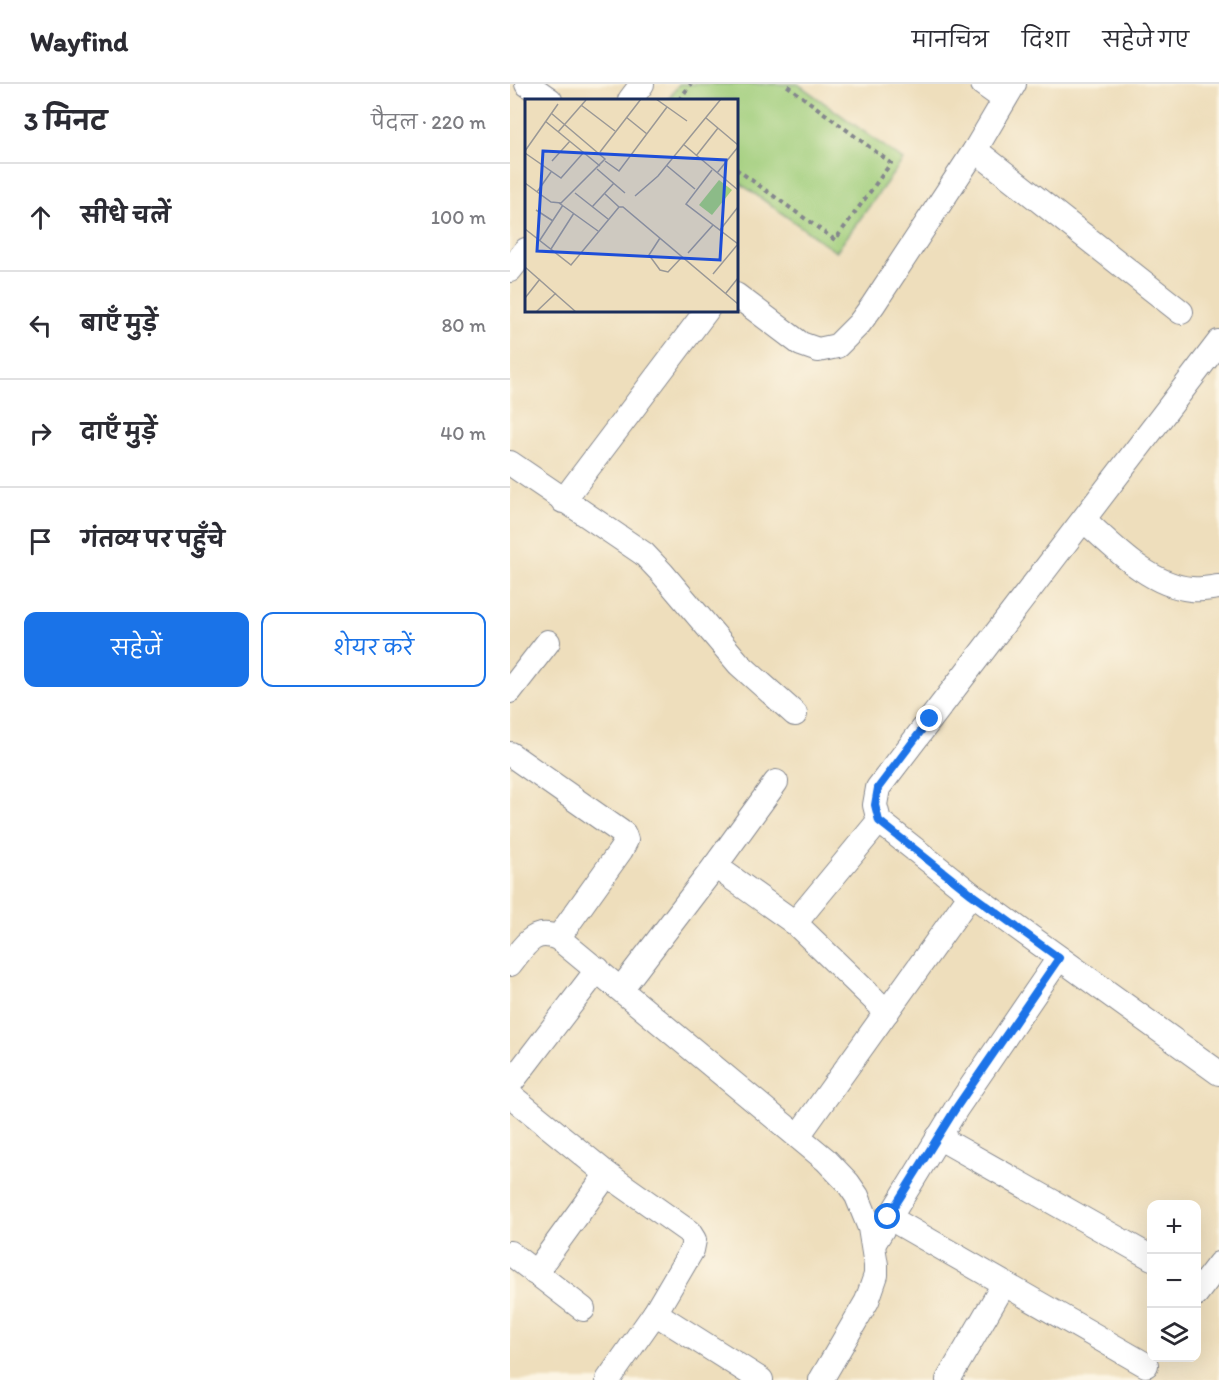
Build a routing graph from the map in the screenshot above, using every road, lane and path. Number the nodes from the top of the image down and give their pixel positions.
1 (527, 84) edge
2 (642, 84) edge
3 (691, 84) edge
4 (785, 84) edge
5 (984, 84) edge
6 (1009, 91) edge
7 (549, 99) edge
8 (631, 99) edge
9 (680, 99) edge
10 (975, 150) junction
11 (738, 170) edge
12 (525, 251) edge
13 (510, 270) edge
14 (738, 297) edge
15 (705, 312) edge
16 (1181, 312) dead end
17 (1216, 354) edge
18 (510, 463) edge
19 (563, 501) junction
20 (1084, 520) junction
21 (1219, 587) edge
22 (548, 642) dead end
23 (510, 691) edge
24 (795, 714) dead end
25 (510, 754) edge
26 (776, 782) dead end
27 (879, 821) junction
28 (715, 866) junction
29 (971, 894) junction
30 (795, 923) junction
31 (558, 938) junction
32 (1059, 958) junction
33 (510, 963) edge
34 (598, 969) junction
35 (621, 989) junction
36 (886, 1012) junction
37 (1219, 1073) edge
38 (510, 1084) edge
39 (510, 1095) edge
40 (798, 1136) junction
41 (938, 1137) junction
42 (607, 1174) junction
43 (888, 1217) junction
44 (874, 1243) junction
45 (510, 1252) edge
46 (1147, 1255) edge
47 (1219, 1264) edge
48 (535, 1272) junction
49 (1004, 1284) junction
50 (1201, 1285) edge
51 (583, 1309) dead end
52 (655, 1313) junction
53 (1144, 1367) edge
54 (608, 1380) edge
55 (761, 1380) edge
56 (821, 1380) edge
57 (948, 1380) edge

1 - 7 street
2 - 8 street
3 - 9 path
4 - 11 path
5 - 6 street
6 - 10 street
10 - 14 street
10 - 16 street
12 - 13 street
15 - 19 street
17 - 20 street
18 - 19 street
19 - 24 street
20 - 21 street
20 - 27 street
22 - 23 street
25 - 31 street
26 - 28 street
27 - 29 street
27 - 30 street
28 - 30 street
28 - 35 street
29 - 32 street
29 - 36 street
30 - 36 street
31 - 33 street
31 - 34 street
32 - 37 street
32 - 41 street
34 - 35 street
34 - 38 street
35 - 40 street
36 - 40 street
39 - 42 street
40 - 44 street
41 - 43 street
41 - 46 street
42 - 48 street
42 - 52 street
43 - 44 street
43 - 49 street
44 - 56 street
45 - 48 street
47 - 50 street
48 - 51 street
49 - 53 street
49 - 57 street
52 - 54 street
52 - 55 street

